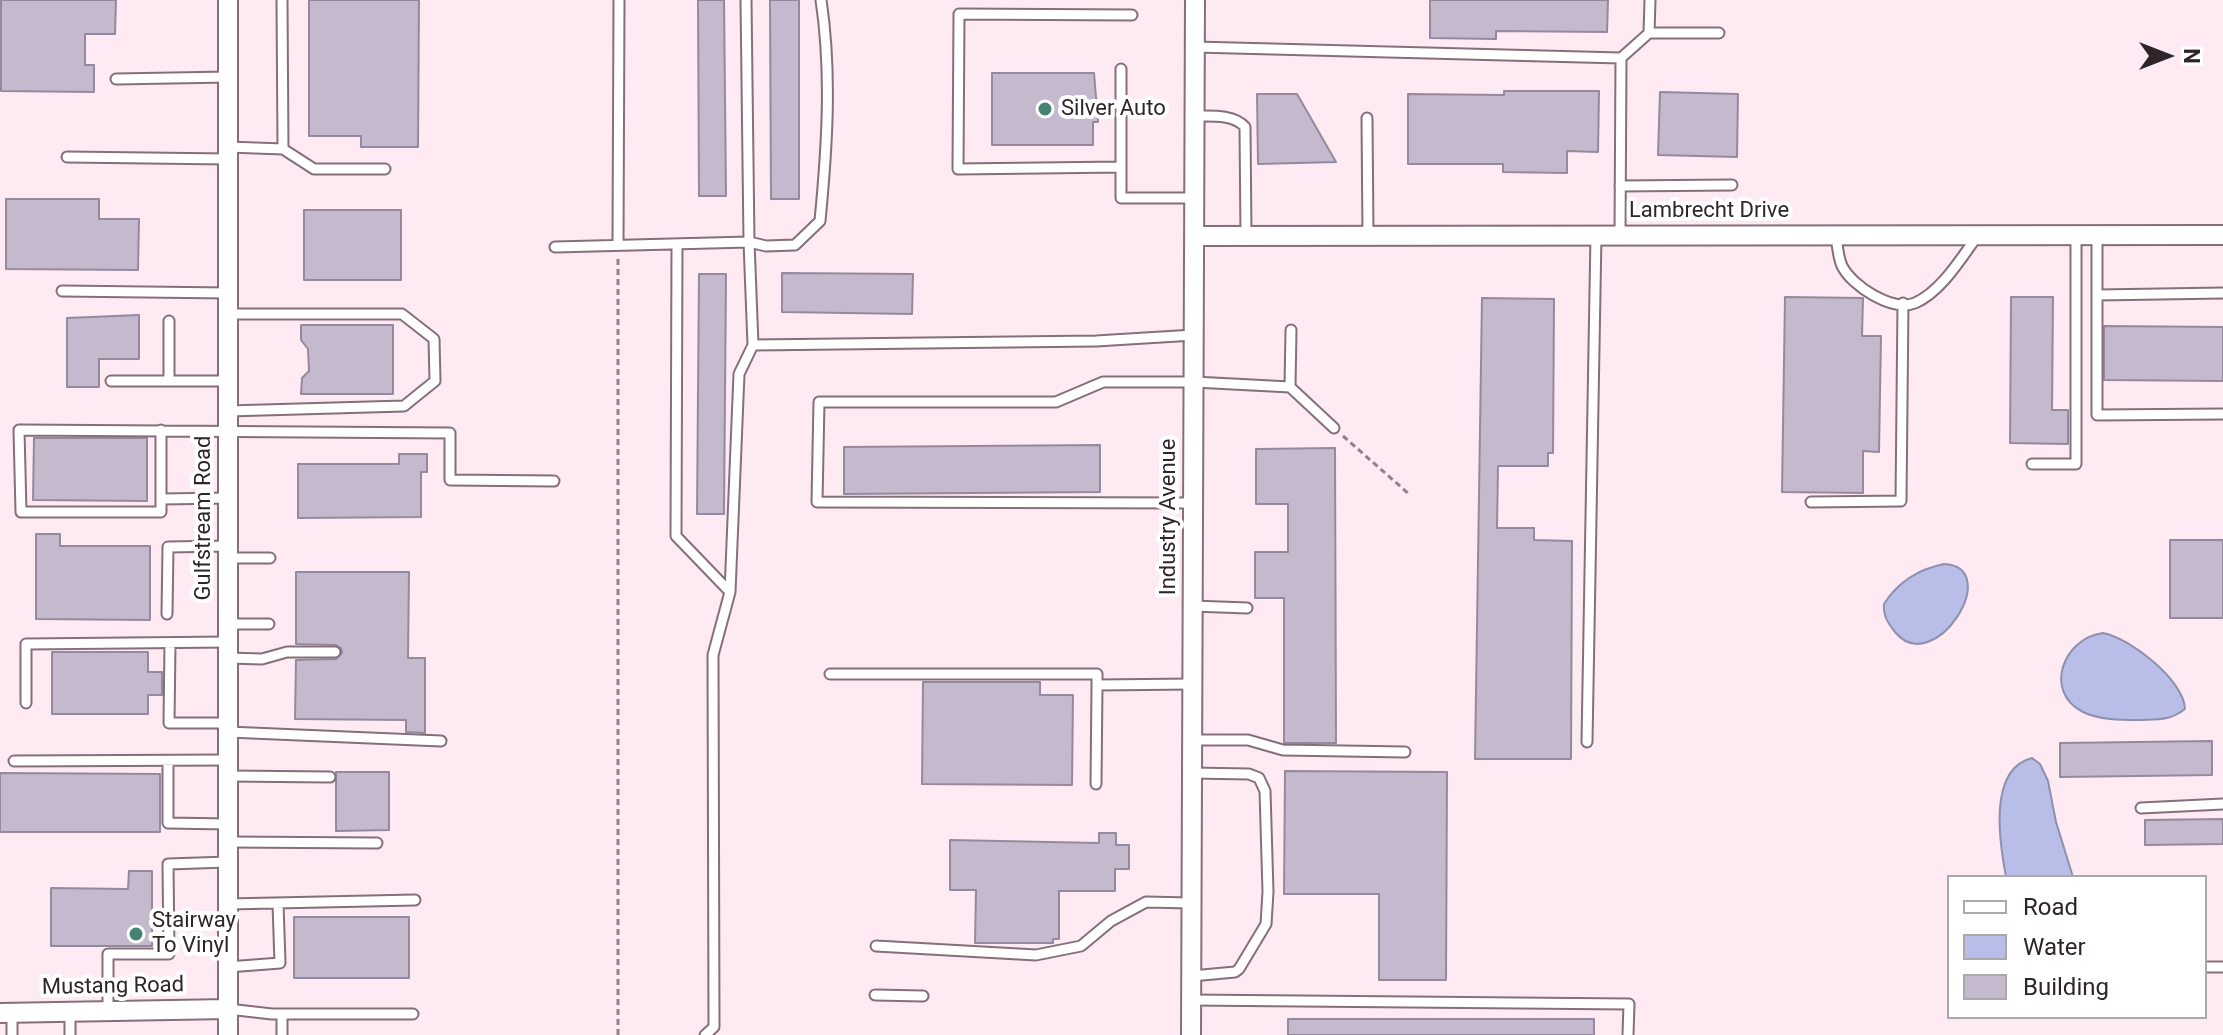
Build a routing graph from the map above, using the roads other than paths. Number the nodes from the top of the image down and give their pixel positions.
1 (228, 0) edge
2 (282, 0) edge
3 (619, 0) edge
4 (746, 0) edge
5 (821, 0) edge
6 (1195, 0) edge
7 (1650, 0) edge
8 (1132, 15) dead end
9 (1649, 33) junction
10 (1719, 33) dead end
11 (1195, 47) junction
12 (1621, 58) junction
13 (1121, 69) dead end
14 (228, 77) junction
15 (116, 79) dead end
16 (1195, 116) junction
17 (1367, 118) dead end
18 (283, 149) junction
19 (228, 153) junction
20 (67, 157) dead end
21 (1121, 167) junction
22 (385, 169) dead end
23 (1732, 185) dead end
24 (1620, 186) junction
25 (1195, 198) junction
26 (1596, 235) junction
27 (1620, 235) junction
28 (1836, 235) junction
29 (1978, 235) junction
30 (2076, 235) junction
31 (2097, 235) junction
32 (2223, 235) edge
33 (1195, 236) junction
34 (1246, 236) junction
35 (1368, 236) junction
36 (749, 242) junction
37 (677, 244) junction
38 (618, 245) junction
39 (555, 247) dead end
40 (62, 291) dead end
41 (228, 293) junction
42 (2223, 293) edge
43 (2097, 295) junction
44 (1903, 303) junction
45 (228, 314) junction
46 (169, 321) dead end
47 (1291, 330) dead end
48 (1194, 335) junction
49 (753, 345) junction
50 (111, 381) dead end
51 (169, 381) junction
52 (228, 381) junction
53 (1194, 382) junction
54 (1290, 387) junction
55 (228, 411) junction
56 (2223, 414) edge
57 (1334, 428) road end
58 (161, 430) junction
59 (228, 430) junction
60 (2032, 464) dead end
61 (554, 481) dead end
62 (228, 498) junction
63 (161, 499) junction
64 (1811, 502) dead end
65 (1193, 503) junction
66 (228, 552) junction
67 (270, 558) dead end
68 (730, 592) junction
69 (1193, 606) junction
70 (1247, 608) dead end
71 (167, 614) dead end
72 (269, 624) dead end
73 (228, 641) junction
74 (170, 643) junction
75 (335, 652) dead end
76 (830, 674) dead end
77 (1193, 684) junction
78 (1097, 685) junction
79 (26, 703) dead end
80 (228, 727) junction
81 (1192, 740) junction
82 (441, 741) dead end
83 (1587, 742) dead end
84 (1405, 752) dead end
85 (14, 761) dead end
86 (168, 761) junction
87 (228, 768) junction
88 (1192, 773) junction
89 (330, 777) dead end
90 (1096, 784) dead end
91 (2223, 804) edge
92 (2141, 808) dead end
93 (228, 833) junction
94 (377, 843) dead end
95 (228, 862) junction
96 (415, 900) dead end
97 (278, 903) junction
98 (1191, 903) junction
99 (228, 904) junction
100 (876, 946) dead end
101 (228, 967) junction
102 (1191, 976) junction
103 (875, 995) dead end
104 (923, 996) dead end
105 (1191, 1000) junction
106 (228, 1009) junction
107 (108, 1011) junction
108 (70, 1012) junction
109 (6, 1013) edge
110 (282, 1014) junction
111 (413, 1014) dead end
112 (12, 1035) edge
113 (70, 1035) edge
114 (228, 1035) edge
115 (282, 1035) edge
116 (705, 1035) edge
117 (1191, 1035) edge
118 (1628, 1035) edge

1 - 14 street, Gulfstream Road
2 - 18 lane
3 - 38 lane
4 - 36 lane
5 - 36 lane
6 - 11 street, Industry Avenue
7 - 9 lane
8 - 21 lane
9 - 10 lane
9 - 12 lane
11 - 12 lane
11 - 16 street, Industry Avenue
12 - 24 lane
13 - 21 lane
14 - 15 lane
14 - 19 street, Gulfstream Road
16 - 25 street, Industry Avenue
16 - 34 lane
17 - 35 lane
18 - 19 lane
18 - 22 lane
19 - 20 lane
19 - 41 street, Gulfstream Road
21 - 25 lane
23 - 24 lane
24 - 27 lane
25 - 33 street, Industry Avenue
26 - 27 street, Lambrecht Drive
26 - 35 street, Lambrecht Drive
26 - 83 lane
27 - 28 street, Lambrecht Drive
28 - 29 street, Lambrecht Drive
28 - 44 lane
29 - 30 street, Lambrecht Drive
29 - 44 lane
30 - 31 street, Lambrecht Drive
30 - 60 lane
31 - 32 street, Lambrecht Drive
31 - 43 lane
33 - 34 street, Lambrecht Drive
33 - 48 street, Industry Avenue
34 - 35 street, Lambrecht Drive
36 - 37 lane
36 - 49 lane
37 - 38 lane
37 - 68 lane
38 - 39 lane
40 - 41 lane
41 - 45 street, Gulfstream Road
42 - 43 lane
43 - 56 lane
44 - 64 lane
45 - 52 street, Gulfstream Road
45 - 55 lane
46 - 51 lane
47 - 54 lane
48 - 49 lane
48 - 53 street, Industry Avenue
49 - 68 lane
50 - 51 lane
51 - 52 lane
52 - 55 street, Gulfstream Road
53 - 54 lane
53 - 65 street, Industry Avenue
53 - 65 lane
54 - 57 lane
55 - 59 street, Gulfstream Road
58 - 59 lane
58 - 63 lane
58 - 63 lane
59 - 61 lane
59 - 62 street, Gulfstream Road
62 - 63 lane
62 - 66 street, Gulfstream Road
65 - 69 street, Industry Avenue
66 - 67 lane
66 - 71 lane
66 - 73 street, Gulfstream Road
68 - 116 lane
69 - 70 lane
69 - 77 street, Industry Avenue
72 - 73 lane
73 - 74 lane
73 - 75 lane
73 - 80 street, Gulfstream Road
74 - 79 lane
74 - 80 lane
76 - 78 lane
77 - 78 lane
77 - 81 street, Industry Avenue
78 - 90 lane
80 - 82 lane
80 - 87 street, Gulfstream Road
81 - 84 lane
81 - 88 street, Industry Avenue
85 - 86 lane
86 - 87 lane
86 - 93 lane
87 - 89 lane
87 - 93 street, Gulfstream Road
88 - 98 street, Industry Avenue
88 - 102 lane
91 - 92 lane
93 - 94 lane
93 - 95 street, Gulfstream Road
95 - 99 street, Gulfstream Road
95 - 107 lane
96 - 97 lane
97 - 99 lane
97 - 101 lane
98 - 100 lane
98 - 102 street, Industry Avenue
99 - 101 street, Gulfstream Road
101 - 106 street, Gulfstream Road
102 - 105 street, Industry Avenue
103 - 104 lane
105 - 117 street, Industry Avenue
105 - 118 lane
106 - 107 street, Mustang Road
106 - 110 lane
106 - 114 street, Gulfstream Road
107 - 108 street, Mustang Road
108 - 109 street, Mustang Road
108 - 113 lane
109 - 112 lane
110 - 111 lane
110 - 115 lane

